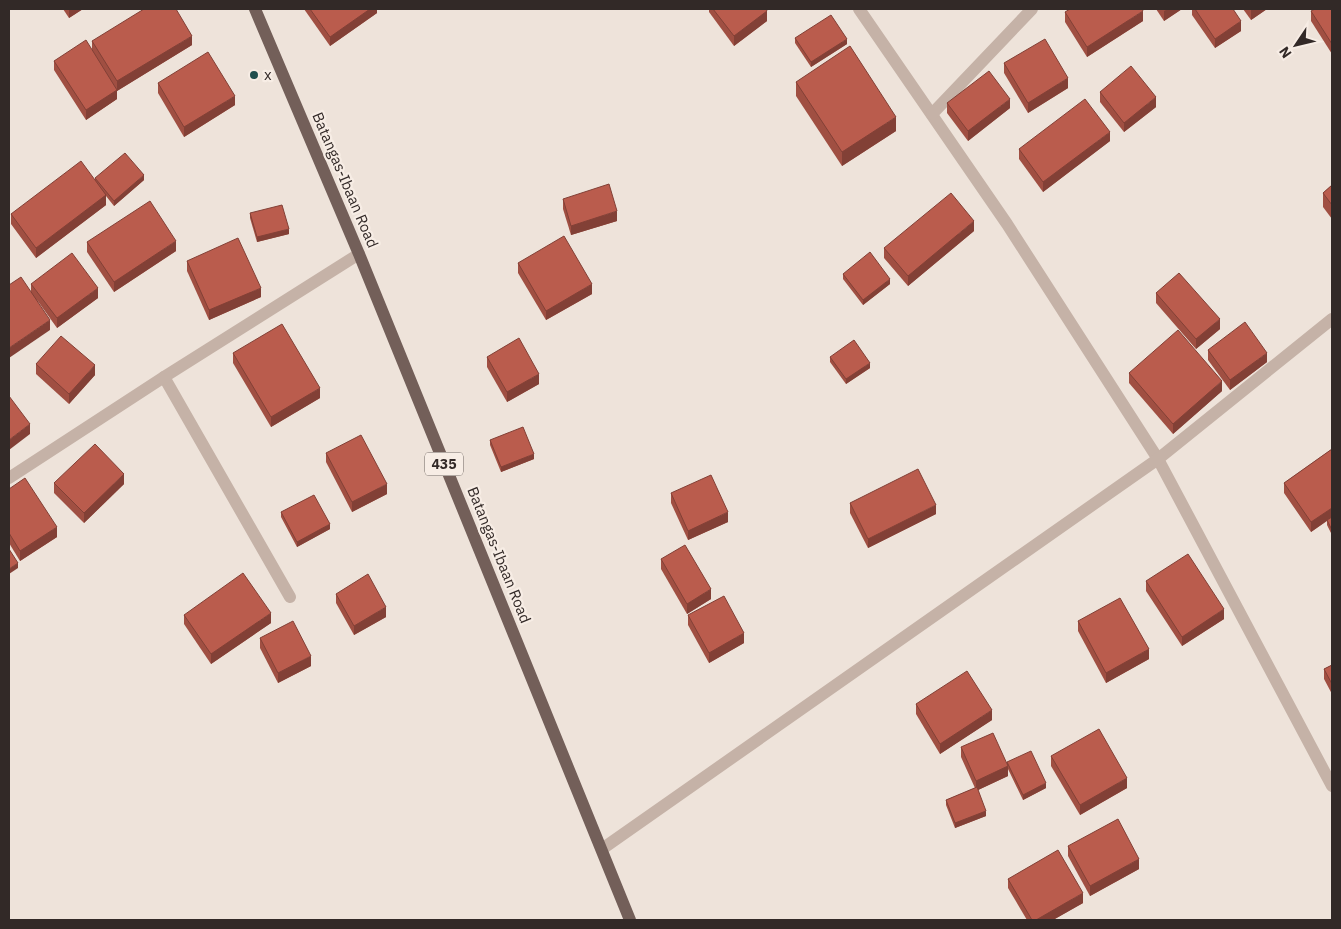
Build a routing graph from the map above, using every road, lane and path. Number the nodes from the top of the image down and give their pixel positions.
1 (255, 9) edge
2 (859, 9) edge
3 (1032, 9) edge
4 (932, 114) junction
5 (359, 254) junction
6 (1332, 319) edge
7 (164, 377) junction
8 (1158, 459) junction
9 (9, 478) edge
10 (290, 597) dead end
11 (1332, 786) edge
12 (602, 849) junction
13 (630, 920) edge

1 - 5 main road, Batangas-Ibaan Road / 435
2 - 4 street
3 - 4 street
4 - 8 street
5 - 7 street
5 - 12 main road, Batangas-Ibaan Road / 435
6 - 8 street
7 - 9 street
7 - 10 street
8 - 11 street
8 - 12 street
12 - 13 main road, Batangas-Ibaan Road / 435

